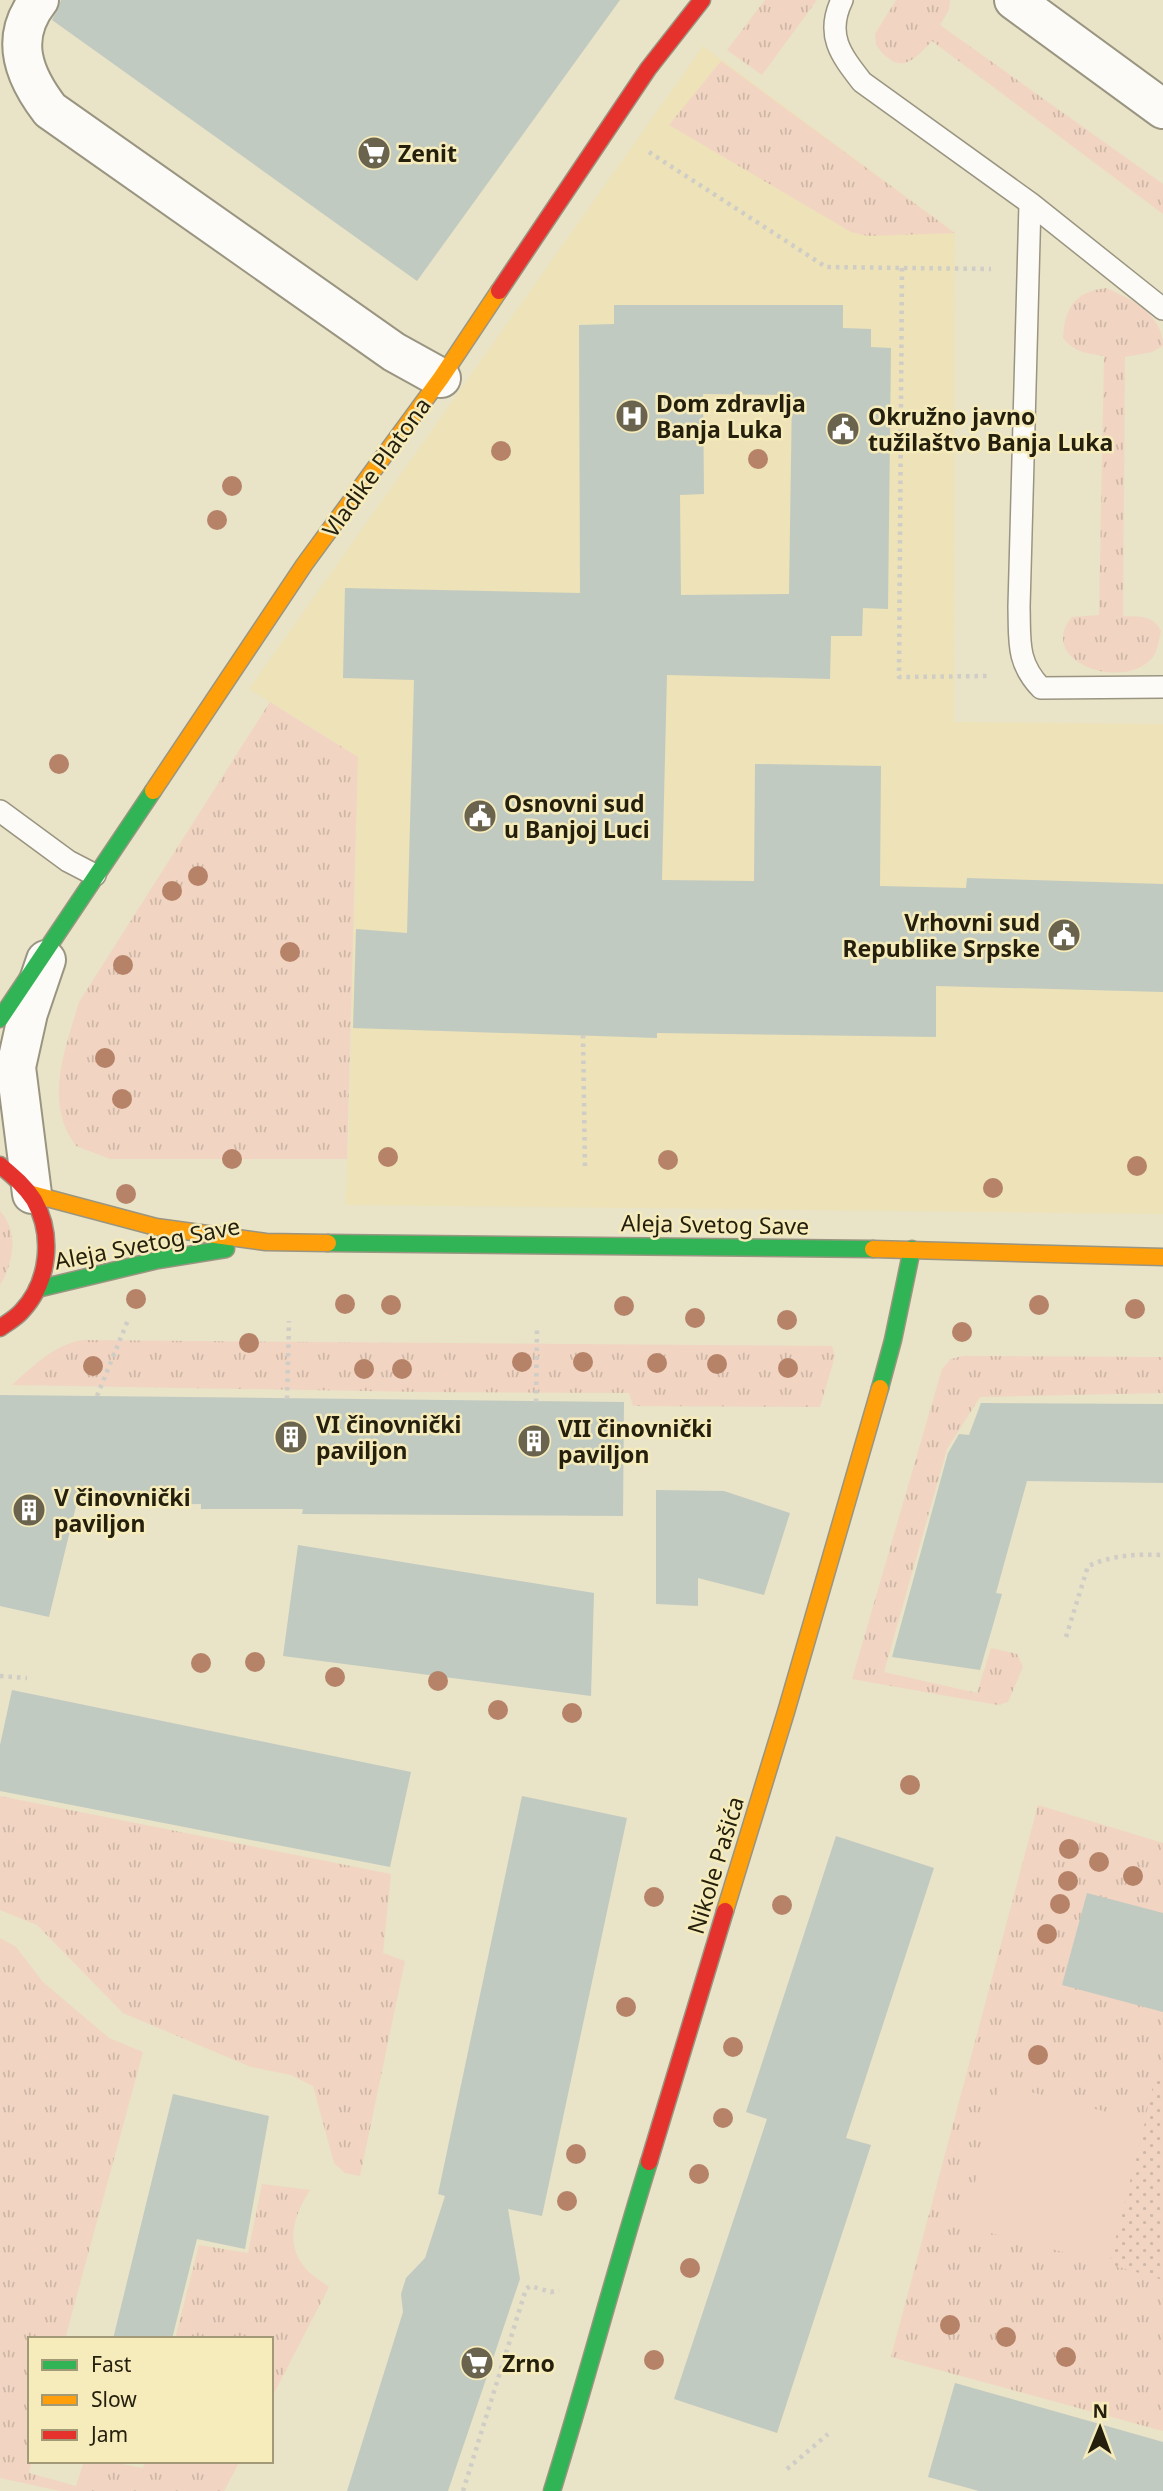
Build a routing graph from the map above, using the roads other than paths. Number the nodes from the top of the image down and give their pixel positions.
1 (39, 0) edge
2 (702, 0) edge
3 (842, 0) edge
4 (1014, 0) edge
5 (1163, 109) edge
6 (1030, 203) junction
7 (1163, 309) edge
8 (441, 378) junction
9 (1163, 687) edge
10 (0, 811) edge
11 (95, 875) junction
12 (54, 938) junction
13 (0, 1019) edge
14 (0, 1165) edge
15 (32, 1194) junction
16 (266, 1242) junction
17 (912, 1249) junction
18 (1163, 1256) edge
19 (37, 1289) junction
20 (0, 1328) edge
21 (552, 2491) edge

1 - 8 street
2 - 8 street, Vladike Platona
3 - 6 lane
4 - 5 street
6 - 7 lane
6 - 9 lane
8 - 11 street, Vladike Platona
10 - 11 lane
11 - 12 street, Vladike Platona
12 - 13 street, Vladike Platona
12 - 15 street, Vladike Platona
14 - 15 street
15 - 16 street, Aleja Svetog Save
15 - 19 street
16 - 17 street, Aleja Svetog Save
16 - 19 street, Aleja Svetog Save
17 - 18 street, Aleja Svetog Save
17 - 21 street, Nikole Pašića
19 - 20 street

